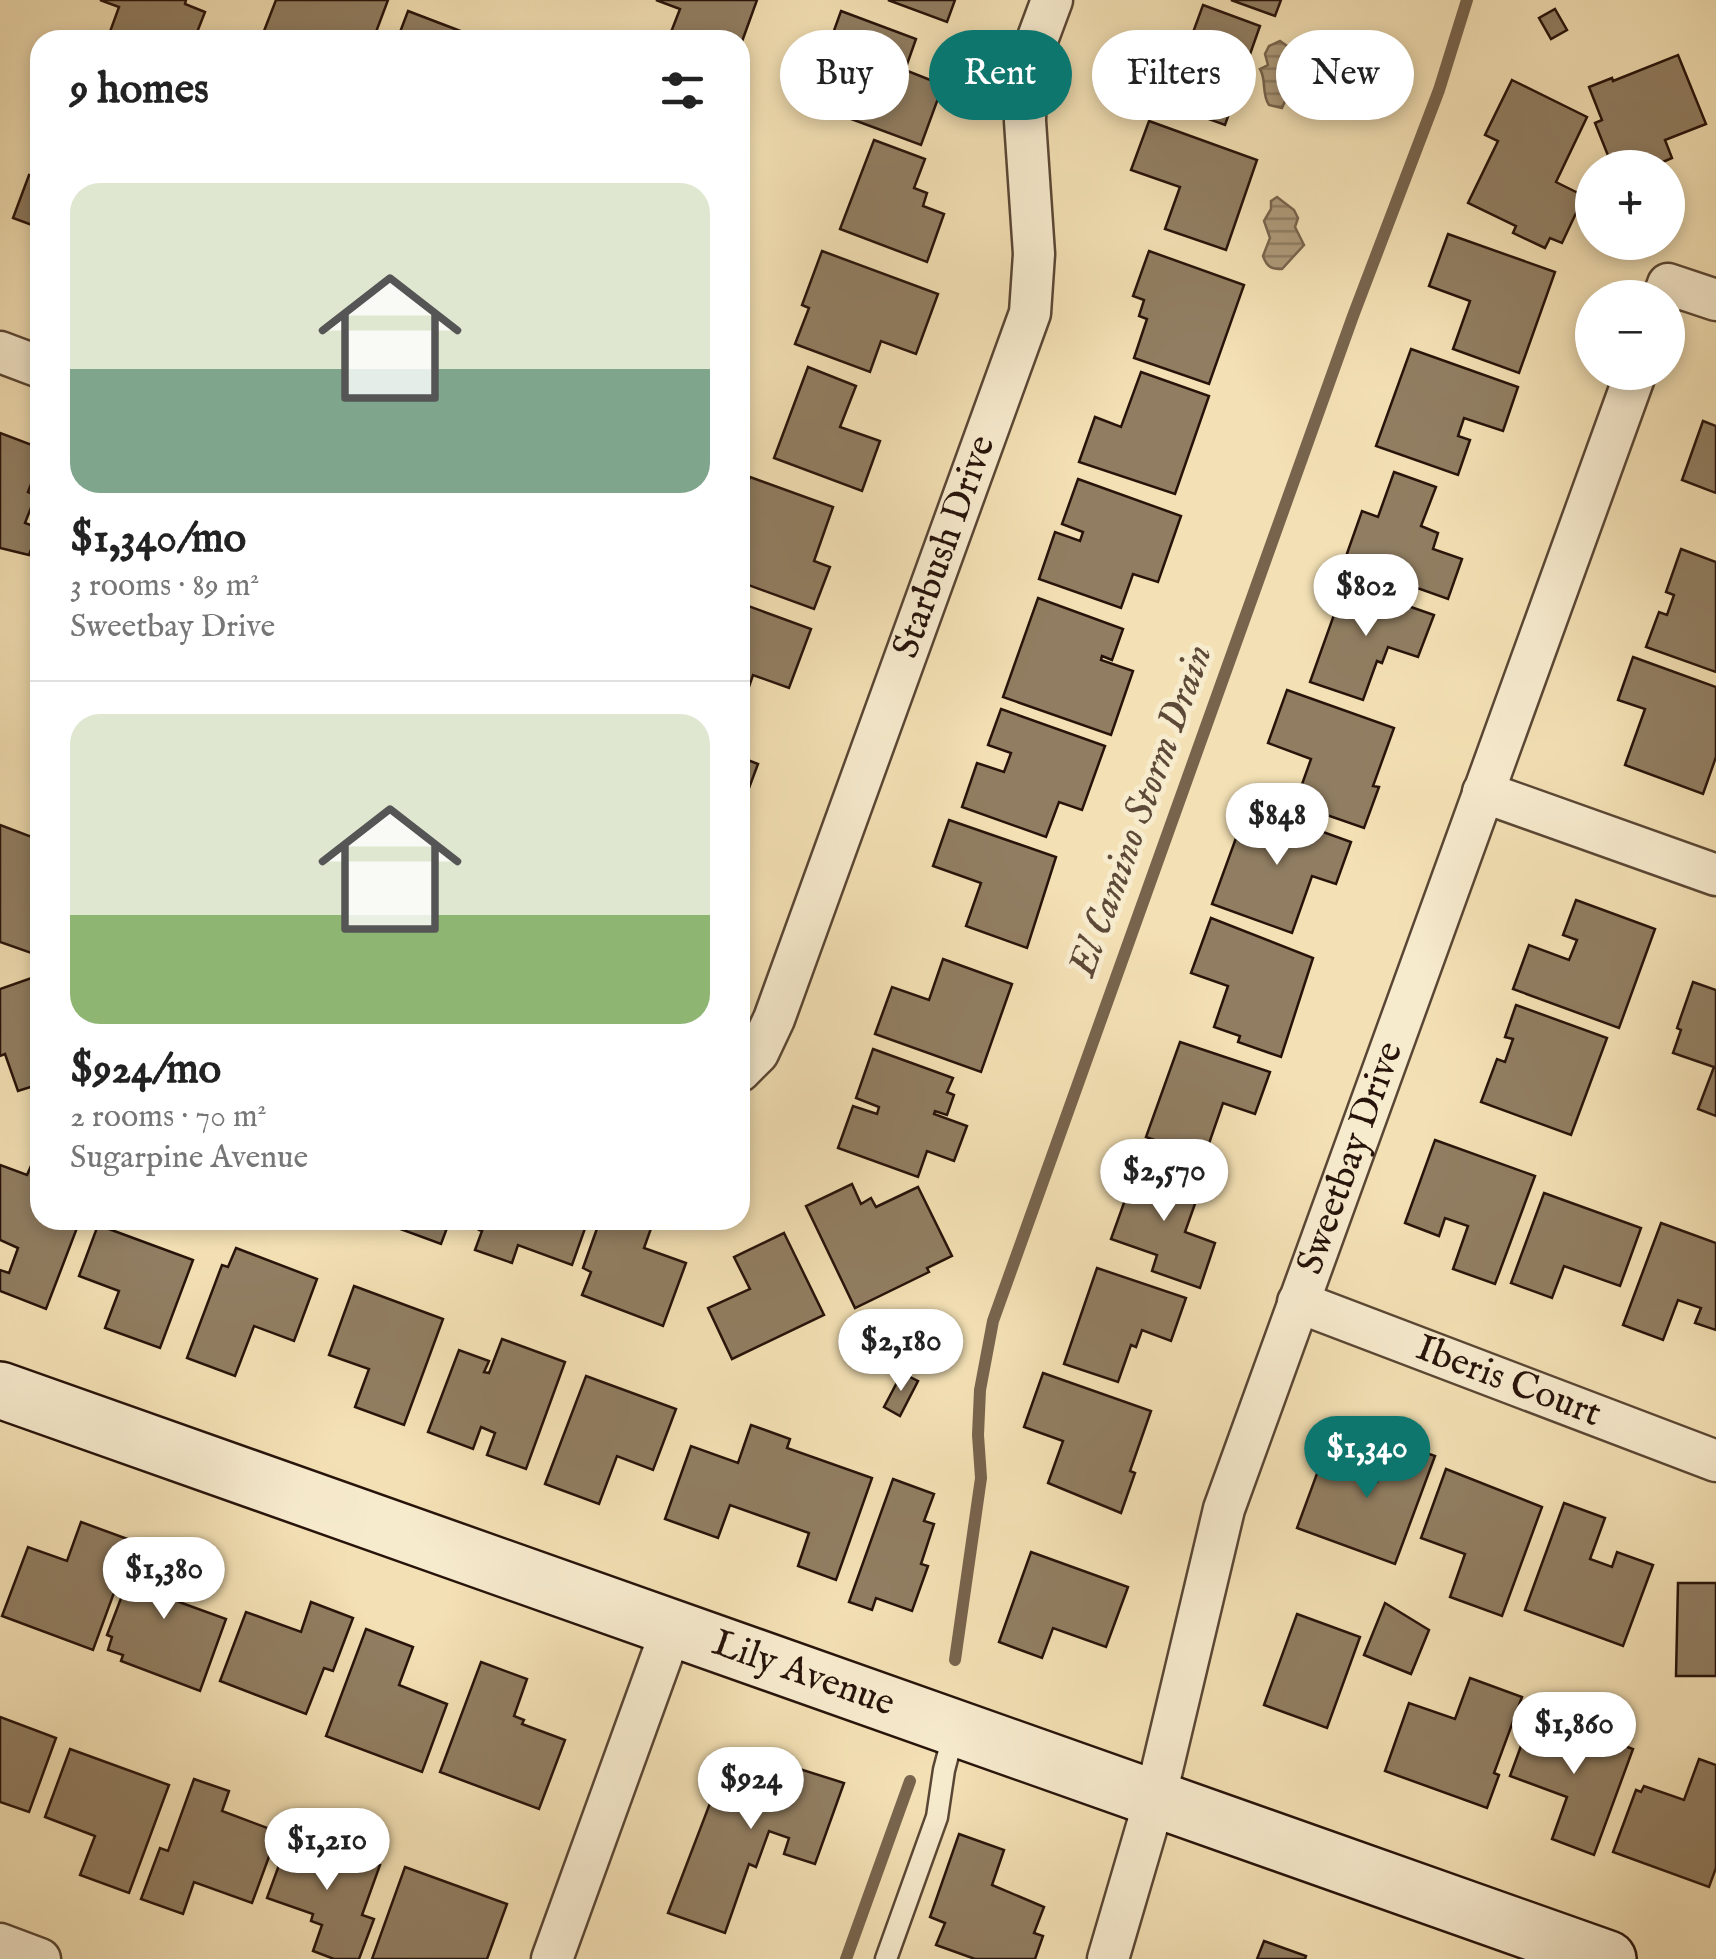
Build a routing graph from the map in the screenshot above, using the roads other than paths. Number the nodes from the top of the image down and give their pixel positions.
1 (1052, 0) edge
2 (1685, 294) edge
3 (1716, 300) edge
4 (0, 352) edge
5 (30, 363) edge
6 (1629, 390) edge
7 (1484, 792) junction
8 (1716, 875) edge
9 (750, 1061) edge
10 (1298, 1302) junction
11 (0, 1390) edge
12 (1716, 1462) edge
13 (672, 1628) junction
14 (956, 1728) junction
15 (1156, 1799) junction
16 (0, 1944) edge
17 (40, 1959) edge
18 (552, 1959) edge
19 (886, 1959) edge
20 (1108, 1959) edge
21 (1608, 1959) edge

1 - 9 street, Starbush Drive
2 - 3 street
4 - 5 street
6 - 7 street, Sweetbay Drive
7 - 8 street
7 - 10 street, Sweetbay Drive
10 - 12 street, Iberis Court
10 - 15 street, Sweetbay Drive
11 - 13 street, Lily Avenue
13 - 14 street, Lily Avenue
13 - 18 street
14 - 15 street, Lily Avenue
14 - 19 lane
15 - 20 street, Sweetbay Drive
15 - 21 street, Lily Avenue
16 - 17 street

